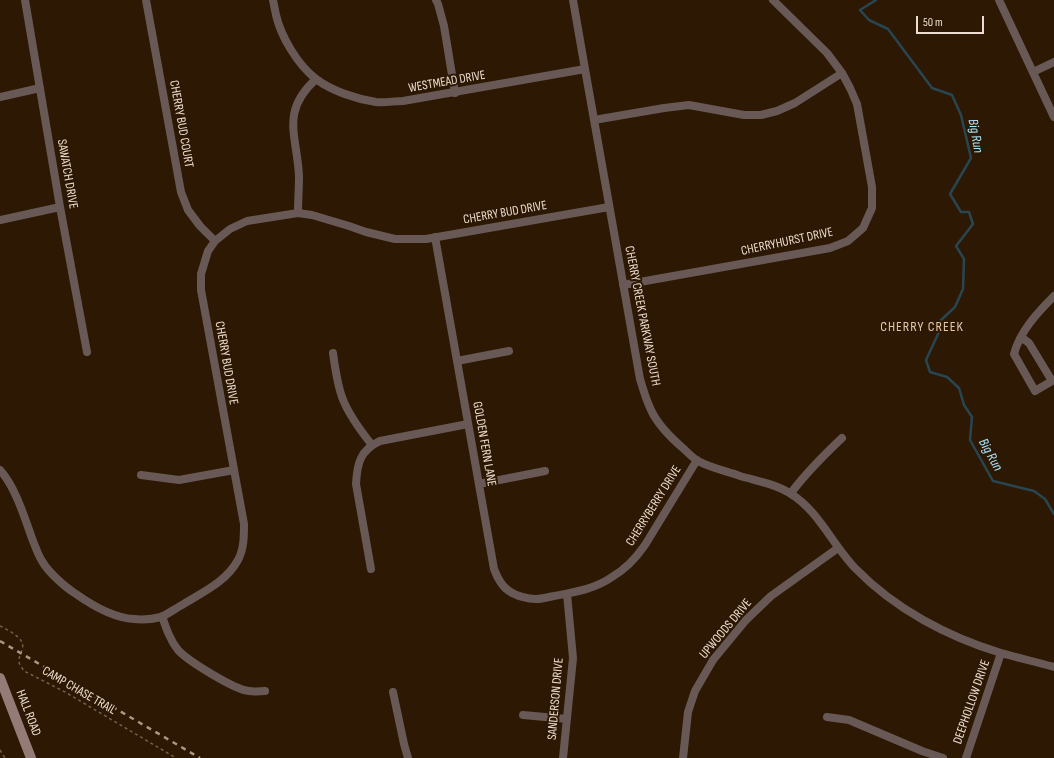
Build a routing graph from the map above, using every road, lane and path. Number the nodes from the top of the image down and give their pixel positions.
1 (25, 0) edge
2 (146, 0) edge
3 (273, 0) edge
4 (436, 0) edge
5 (573, 0) edge
6 (773, 0) edge
7 (999, 0) edge
8 (1054, 62) edge
9 (584, 70) junction
10 (1033, 72) junction
11 (842, 73) junction
12 (316, 79) junction
13 (40, 88) junction
14 (455, 93) junction
15 (0, 97) edge
16 (1054, 117) edge
17 (594, 120) junction
18 (609, 206) junction
19 (60, 207) junction
20 (298, 213) junction
21 (0, 220) edge
22 (435, 237) junction
23 (215, 241) junction
24 (623, 285) junction
25 (1054, 296) edge
26 (1021, 337) junction
27 (509, 351) dead end
28 (87, 352) dead end
29 (333, 353) dead end
30 (457, 361) junction
31 (468, 424) junction
32 (842, 438) dead end
33 (372, 445) junction
34 (697, 460) junction
35 (0, 470) edge
36 (234, 470) junction
37 (545, 471) dead end
38 (141, 475) dead end
39 (479, 484) junction
40 (791, 494) junction
41 (838, 548) junction
42 (371, 569) dead end
43 (567, 594) junction
44 (162, 616) junction
45 (0, 626) edge
46 (1001, 653) junction
47 (1054, 667) edge
48 (0, 678) edge
49 (265, 691) dead end
50 (393, 692) dead end
51 (522, 715) dead end
52 (827, 717) dead end
53 (567, 719) junction
54 (0, 750) edge
55 (5, 758) edge
56 (31, 758) edge
57 (176, 758) edge
58 (408, 758) edge
59 (563, 758) edge
60 (683, 758) edge
61 (943, 758) edge
62 (966, 758) edge

1 - 13 street, SAWATCH DRIVE
2 - 23 street, CHERRY BUD COURT
3 - 12 street, WESTMEAD DRIVE
4 - 14 street
5 - 9 street, CHERRY CREEK PARKWAY SOUTH
6 - 11 street, CHERRYHURST DRIVE
7 - 10 street
8 - 10 street
9 - 14 street, WESTMEAD DRIVE
9 - 17 street, CHERRY CREEK PARKWAY SOUTH
10 - 16 street
11 - 17 street
11 - 24 street, CHERRYHURST DRIVE
12 - 14 street, WESTMEAD DRIVE
12 - 20 street
13 - 15 street
13 - 19 street, SAWATCH DRIVE
17 - 18 street, CHERRY CREEK PARKWAY SOUTH
18 - 22 street, CHERRY BUD DRIVE
18 - 24 street, CHERRY CREEK PARKWAY SOUTH
19 - 21 street
19 - 28 street, SAWATCH DRIVE
20 - 22 street, CHERRY BUD DRIVE
20 - 23 street, CHERRY BUD DRIVE
22 - 30 street, GOLDEN FERN LANE
23 - 36 street, CHERRY BUD DRIVE
24 - 34 street, CHERRY CREEK PARKWAY SOUTH
25 - 26 street
26 - 26 street
27 - 30 street
29 - 33 street
30 - 31 street, GOLDEN FERN LANE
31 - 33 street
31 - 39 street, GOLDEN FERN LANE
32 - 40 street
33 - 42 street
34 - 40 street, CHERRY CREEK PARKWAY SOUTH
34 - 43 street, CHERRYBERRY DRIVE
35 - 44 street, CHERRY BUD DRIVE
36 - 38 street
36 - 44 street, CHERRY BUD DRIVE
37 - 39 street
39 - 43 street, GOLDEN FERN LANE
40 - 41 street, CHERRY CREEK PARKWAY SOUTH
41 - 46 street, CHERRY CREEK PARKWAY SOUTH
41 - 60 street, UPWOODS DRIVE
43 - 53 street, SANDERSON DRIVE
44 - 49 street
45 - 57 path, CAMP CHASE TRAIL
46 - 47 street, CHERRY CREEK PARKWAY SOUTH
46 - 62 street, DEEPHOLLOW DRIVE
48 - 56 main road, HALL ROAD
50 - 58 street
51 - 53 street
52 - 61 street
53 - 59 street, SANDERSON DRIVE
54 - 55 path

